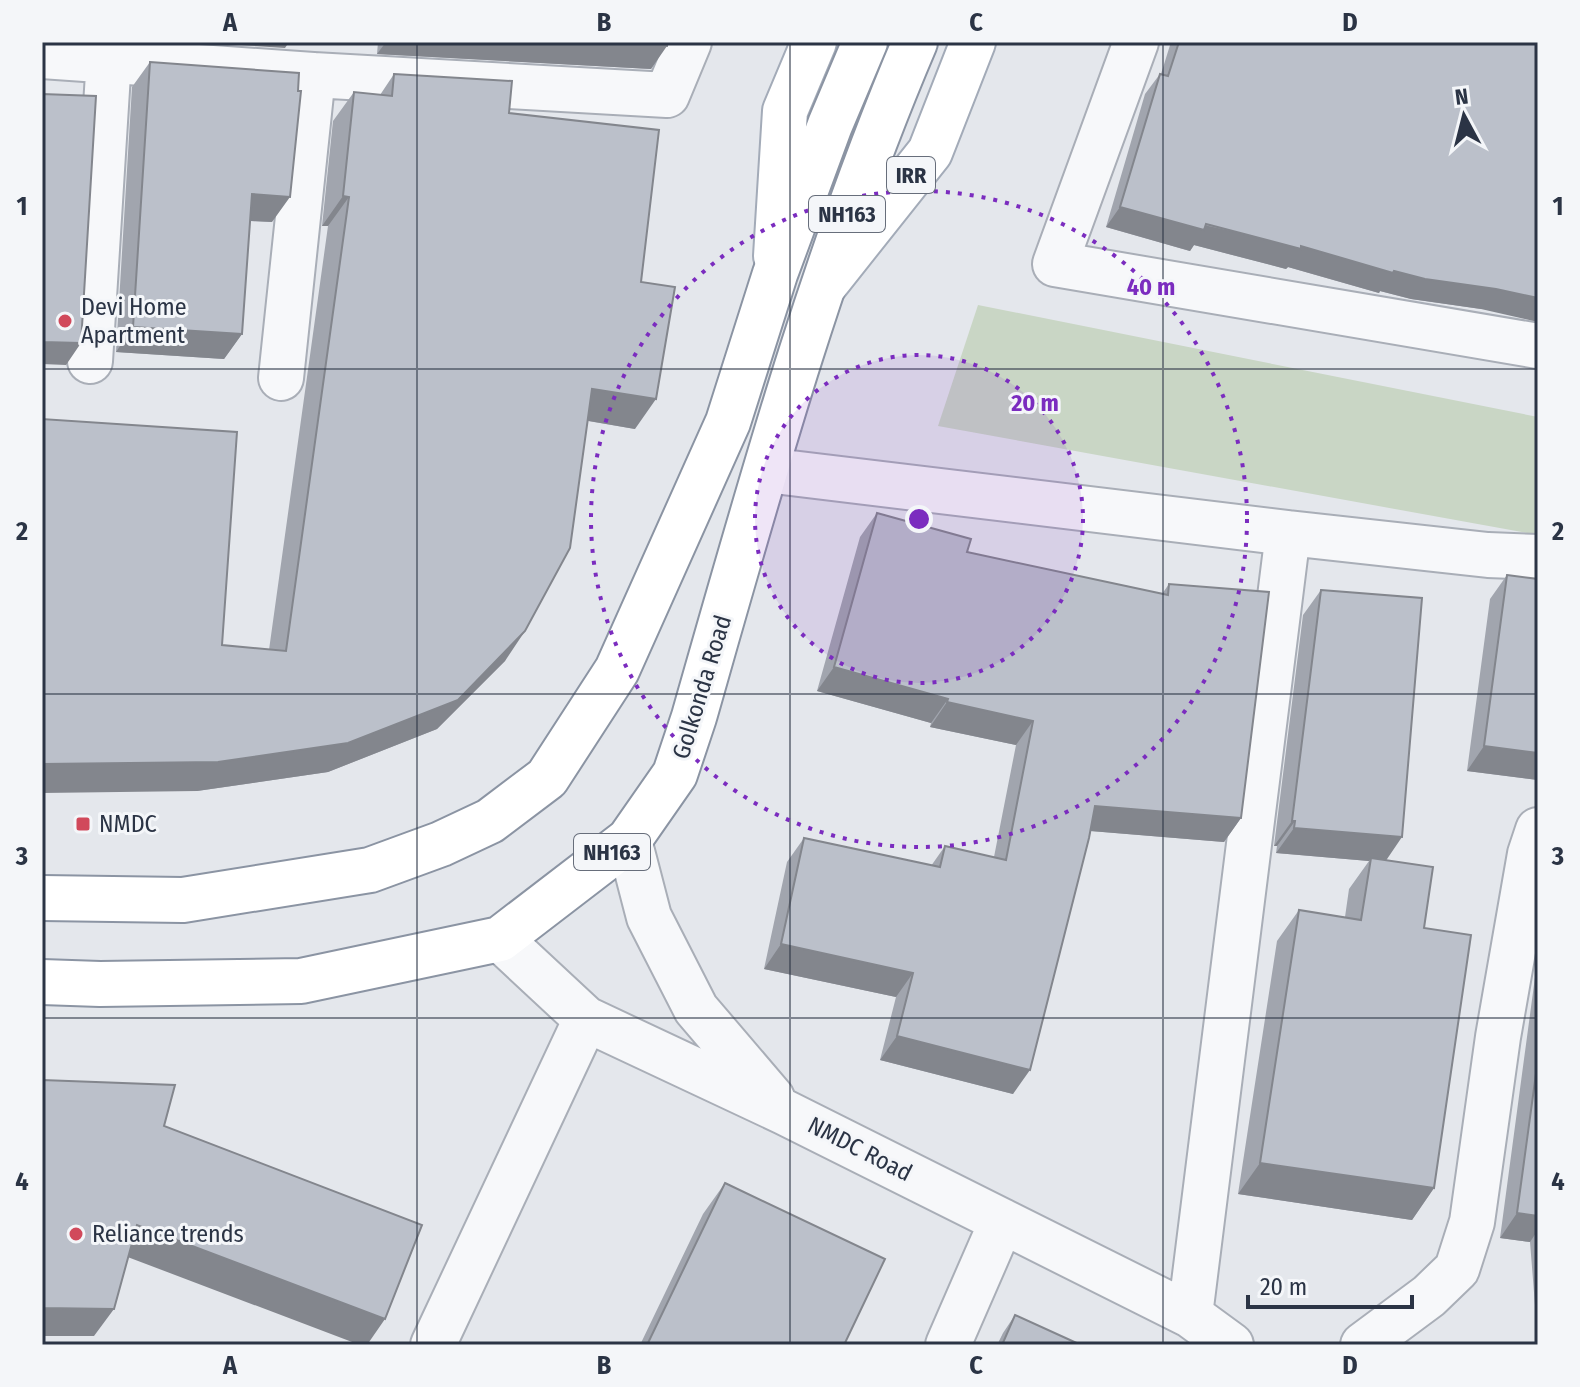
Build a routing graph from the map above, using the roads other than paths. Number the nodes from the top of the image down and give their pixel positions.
1 (689, 42) edge
2 (814, 42) edge
3 (865, 42) edge
4 (915, 42) edge
5 (973, 42) edge
6 (1136, 42) edge
7 (109, 51) edge
8 (42, 56) edge
9 (313, 75) junction
10 (775, 274) junction
11 (820, 291) junction
12 (1538, 346) edge
13 (90, 361) dead end
14 (281, 378) dead end
15 (766, 470) junction
16 (1288, 533) junction
17 (1538, 557) edge
18 (1538, 830) edge
19 (629, 840) junction
20 (42, 898) edge
21 (500, 939) junction
22 (42, 982) edge
23 (586, 1019) junction
24 (784, 1112) junction
25 (1002, 1221) junction
26 (1190, 1315) junction
27 (433, 1345) edge
28 (948, 1345) edge
29 (1231, 1345) edge
30 (1363, 1345) edge

1 - 9 street
2 - 10 main road
3 - 10 main road, NH163
4 - 11 main road, NH163
5 - 11 main road, IRR
6 - 12 street
7 - 8 street
7 - 9 street
7 - 13 street
9 - 14 street
10 - 20 main road, NH163
11 - 15 main road, Golkonda Road / NH163
15 - 16 street
15 - 19 main road, Golkonda Road / NH163
16 - 17 street
16 - 26 street
18 - 30 street
19 - 21 main road, Golkonda Road / NH163
19 - 24 street
21 - 22 main road, Golkonda Road / NH163
21 - 23 street, NMDC Road
23 - 24 street, NMDC Road
23 - 27 street
24 - 25 street, NMDC Road
25 - 26 street, NMDC Road
25 - 28 street
26 - 29 street, NMDC Road

